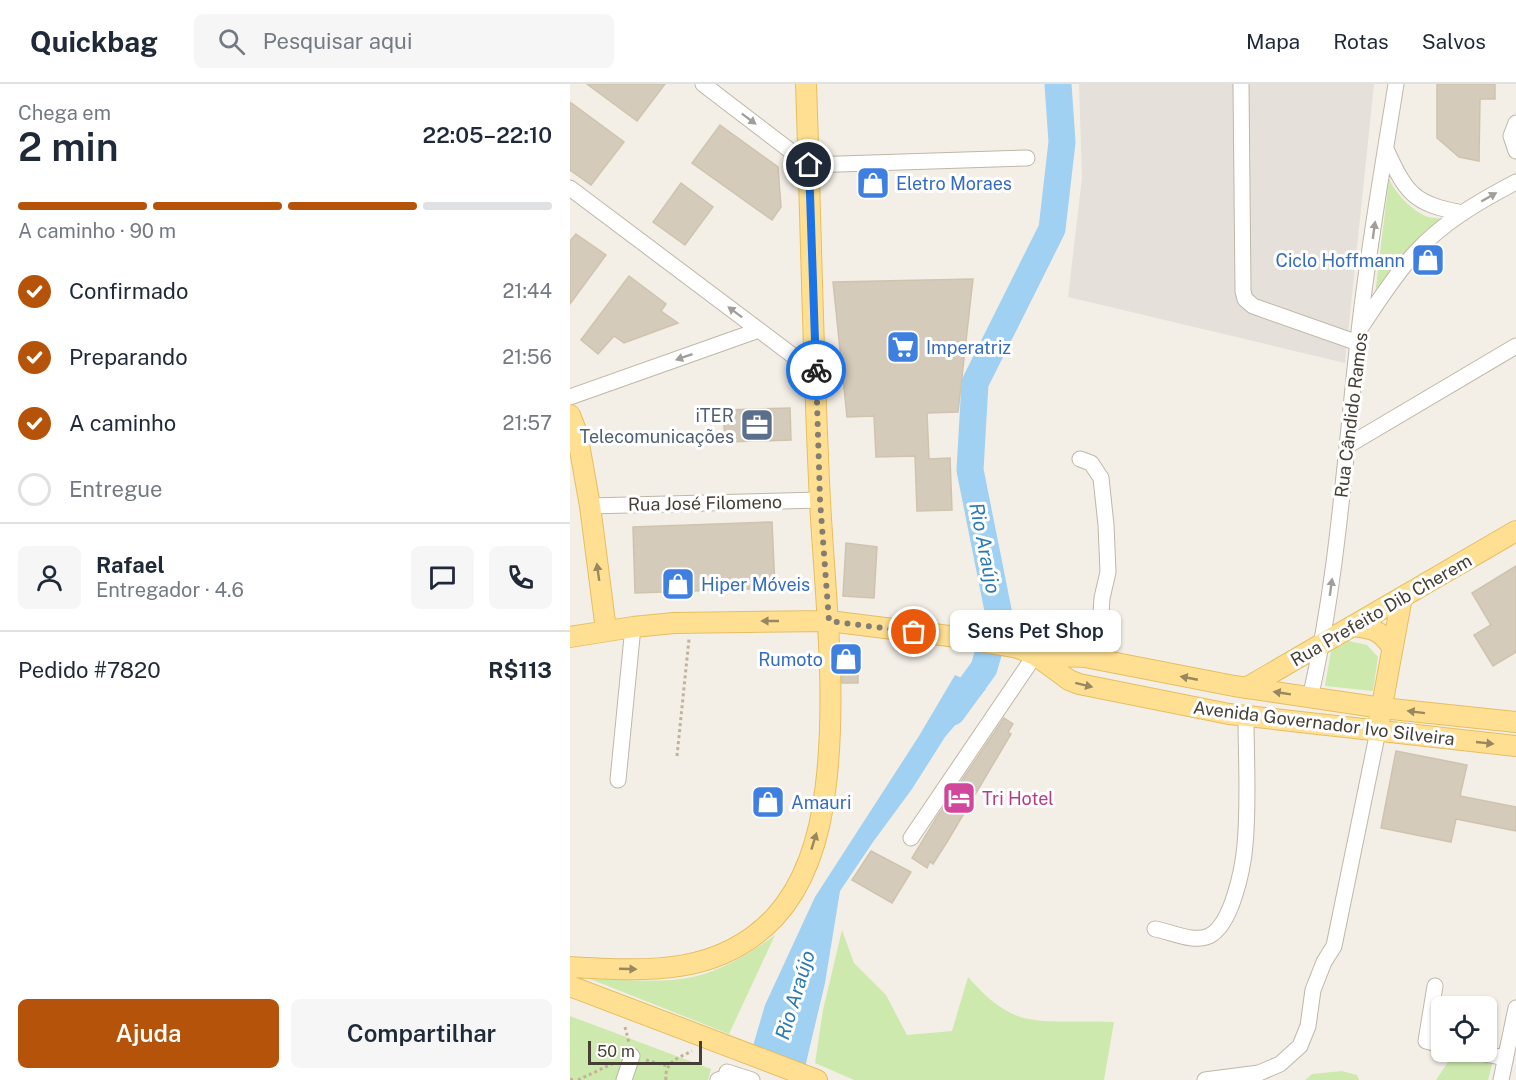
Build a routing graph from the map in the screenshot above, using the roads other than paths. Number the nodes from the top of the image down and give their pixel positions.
1 (703, 84) edge
2 (806, 84) edge
3 (1241, 84) edge
4 (1396, 84) edge
5 (1516, 123) edge
6 (1386, 149) junction
7 (1516, 151) edge
8 (1027, 158) dead end
9 (809, 165) junction
10 (1516, 182) edge
11 (570, 188) edge
12 (1462, 213) junction
13 (759, 330) junction
14 (1358, 336) junction
15 (1516, 346) edge
16 (816, 373) junction
17 (570, 397) edge
18 (570, 415) edge
19 (1347, 446) junction
20 (1080, 459) dead end
21 (820, 500) junction
22 (590, 506) junction
23 (1516, 531) edge
24 (1401, 597) junction
25 (829, 621) junction
26 (1352, 626) junction
27 (633, 627) junction
28 (606, 630) junction
29 (570, 637) edge
30 (1321, 645) junction
31 (1392, 647) junction
32 (1026, 651) junction
33 (1098, 660) junction
34 (1246, 688) junction
35 (1310, 698) junction
36 (1382, 708) junction
37 (1246, 716) junction
38 (1516, 722) edge
39 (1378, 730) junction
40 (1516, 746) edge
41 (618, 780) dead end
42 (911, 838) dead end
43 (1155, 930) dead end
44 (570, 967) edge
45 (570, 986) edge
46 (1435, 986) dead end
47 (1433, 996) edge
48 (1516, 1008) edge
49 (1431, 1010) edge
50 (1431, 1042) edge
51 (632, 1056) road end
52 (1497, 1056) edge
53 (1505, 1058) junction
54 (722, 1076) edge
55 (624, 1080) edge
56 (752, 1080) edge
57 (818, 1080) edge
58 (1205, 1080) edge
59 (1501, 1080) edge

1 -> 9 street
2 - 9 main road
3 - 14 street
4 - 6 street
5 - 7 street
6 - 12 street
14 -> 6 street
8 - 9 street
9 - 16 main road
12 -> 10 street, Rua Cândido Ramos
13 -> 11 street
12 - 14 street, Rua Cândido Ramos
13 - 16 street
13 -> 17 street
14 - 19 street, Rua Cândido Ramos
15 - 19 street
16 - 21 main road
18 - 22 main road
30 -> 19 street, Rua Cândido Ramos
20 - 33 street
21 - 22 street, Rua José Filomeno
21 - 25 main road
28 -> 22 main road
23 - 24 main road, Rua Prefeito Dib Cherem
24 - 26 main road, Rua Prefeito Dib Cherem
24 - 31 main road
25 -> 27 main road
25 - 32 main road
44 -> 25 main road
26 - 30 main road, Rua Prefeito Dib Cherem
26 - 31 main road
27 - 28 main road
27 - 41 street
28 - 29 main road
30 - 34 main road, Rua Prefeito Dib Cherem
30 - 35 street, Rua Cândido Ramos
31 - 36 main road
32 - 33 main road, Avenida Governador Ivo Silveira
32 -> 37 main road, Avenida Governador Ivo Silveira
32 - 42 street
34 -> 33 main road, Avenida Governador Ivo Silveira
35 -> 34 main road, Avenida Governador Ivo Silveira
35 - 36 main road, Avenida Governador Ivo Silveira
38 -> 36 main road, Avenida Governador Ivo Silveira
36 - 39 main road
37 - 39 main road, Avenida Governador Ivo Silveira
37 - 43 street
39 -> 40 main road, Avenida Governador Ivo Silveira
39 - 58 street
45 - 57 main road
46 - 47 street
48 - 53 street
49 - 50 street
51 - 55 street
52 - 53 street
53 - 59 street
54 - 56 street

